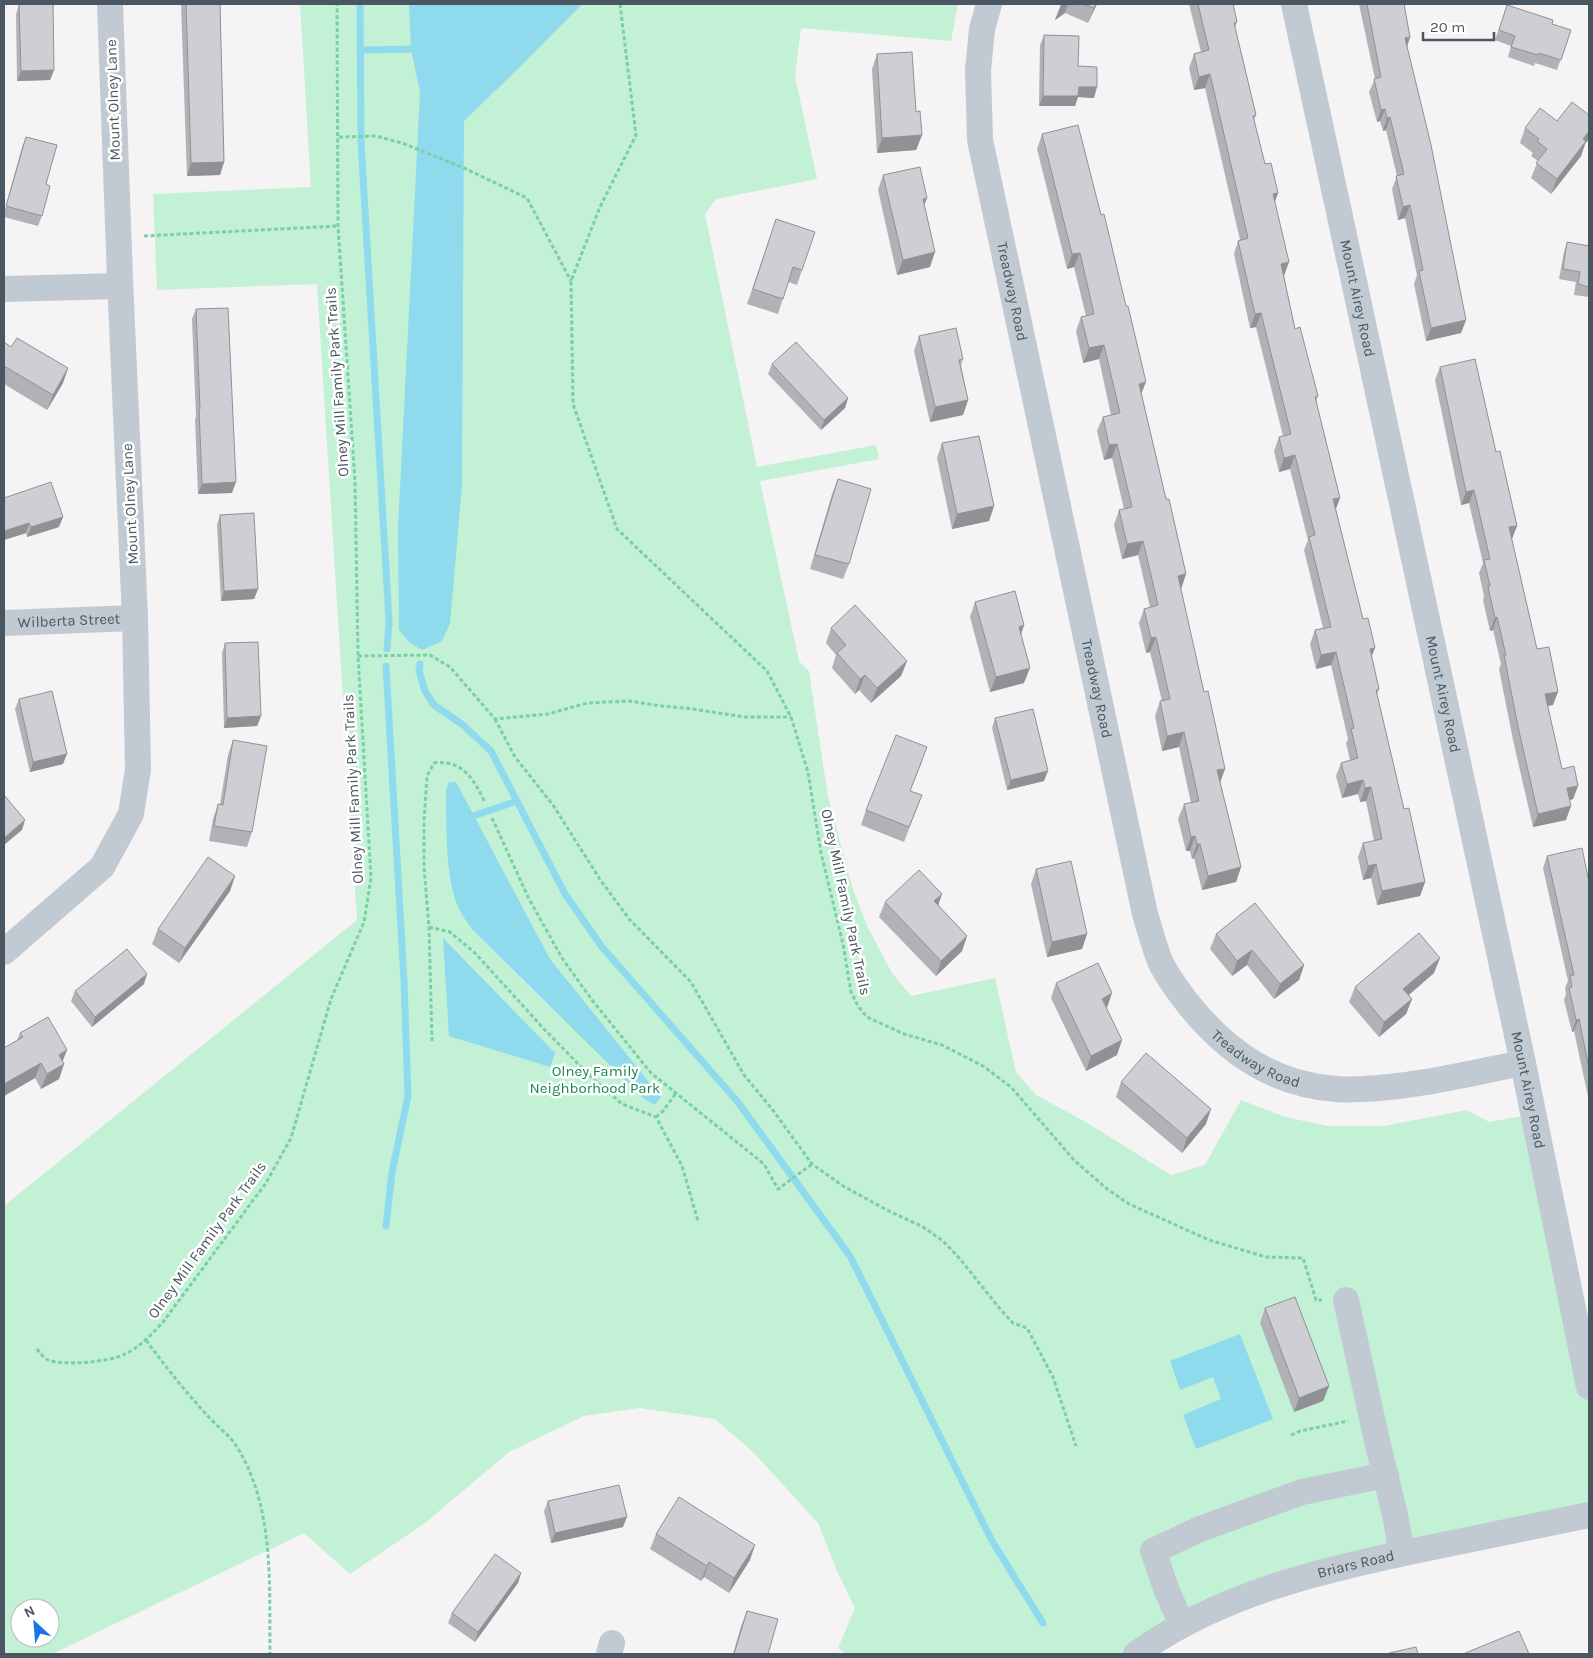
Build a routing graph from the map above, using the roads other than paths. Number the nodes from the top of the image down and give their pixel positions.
1 (110, 4) edge
2 (989, 4) edge
3 (1294, 4) edge
4 (120, 286) junction
5 (4, 290) edge
6 (135, 618) junction
7 (4, 623) edge
8 (4, 952) edge
9 (1523, 1063) junction
10 (1346, 1300) road end
11 (1589, 1387) edge
12 (1386, 1475) junction
13 (1589, 1515) edge
14 (1402, 1553) junction
15 (1182, 1625) junction
16 (1136, 1654) edge

1 - 4 street, Mount Olney Lane
2 - 9 street, Treadway Road
3 - 9 street, Mount Airey Road
4 - 5 street
4 - 6 street, Mount Olney Lane
6 - 7 street, Wilberta Street
6 - 8 street, Mount Olney Lane
9 - 11 street, Mount Airey Road
10 - 12 street
12 - 14 street
12 - 15 street
13 - 14 street, Briars Road
14 - 15 street, Briars Road
15 - 16 street, Briars Road

